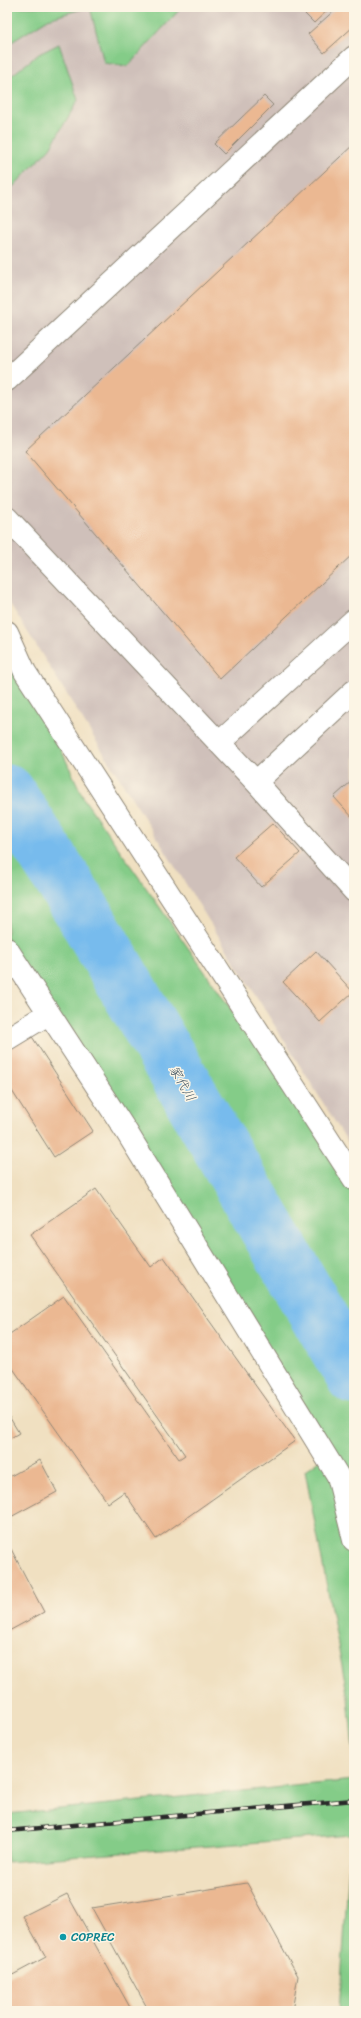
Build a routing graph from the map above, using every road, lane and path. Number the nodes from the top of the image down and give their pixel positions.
1 (354, 57) edge
2 (7, 380) edge
3 (7, 518) edge
4 (354, 620) edge
5 (7, 632) edge
6 (354, 691) edge
7 (219, 743) junction
8 (256, 782) junction
9 (354, 891) edge
10 (7, 949) edge
11 (48, 1014) junction
12 (7, 1039) edge
13 (354, 1179) edge
14 (354, 1540) edge

1 - 2 street
3 - 7 street
4 - 7 street
5 - 13 street
6 - 8 street
7 - 8 street
8 - 9 street
10 - 11 street
11 - 12 street
11 - 14 street

